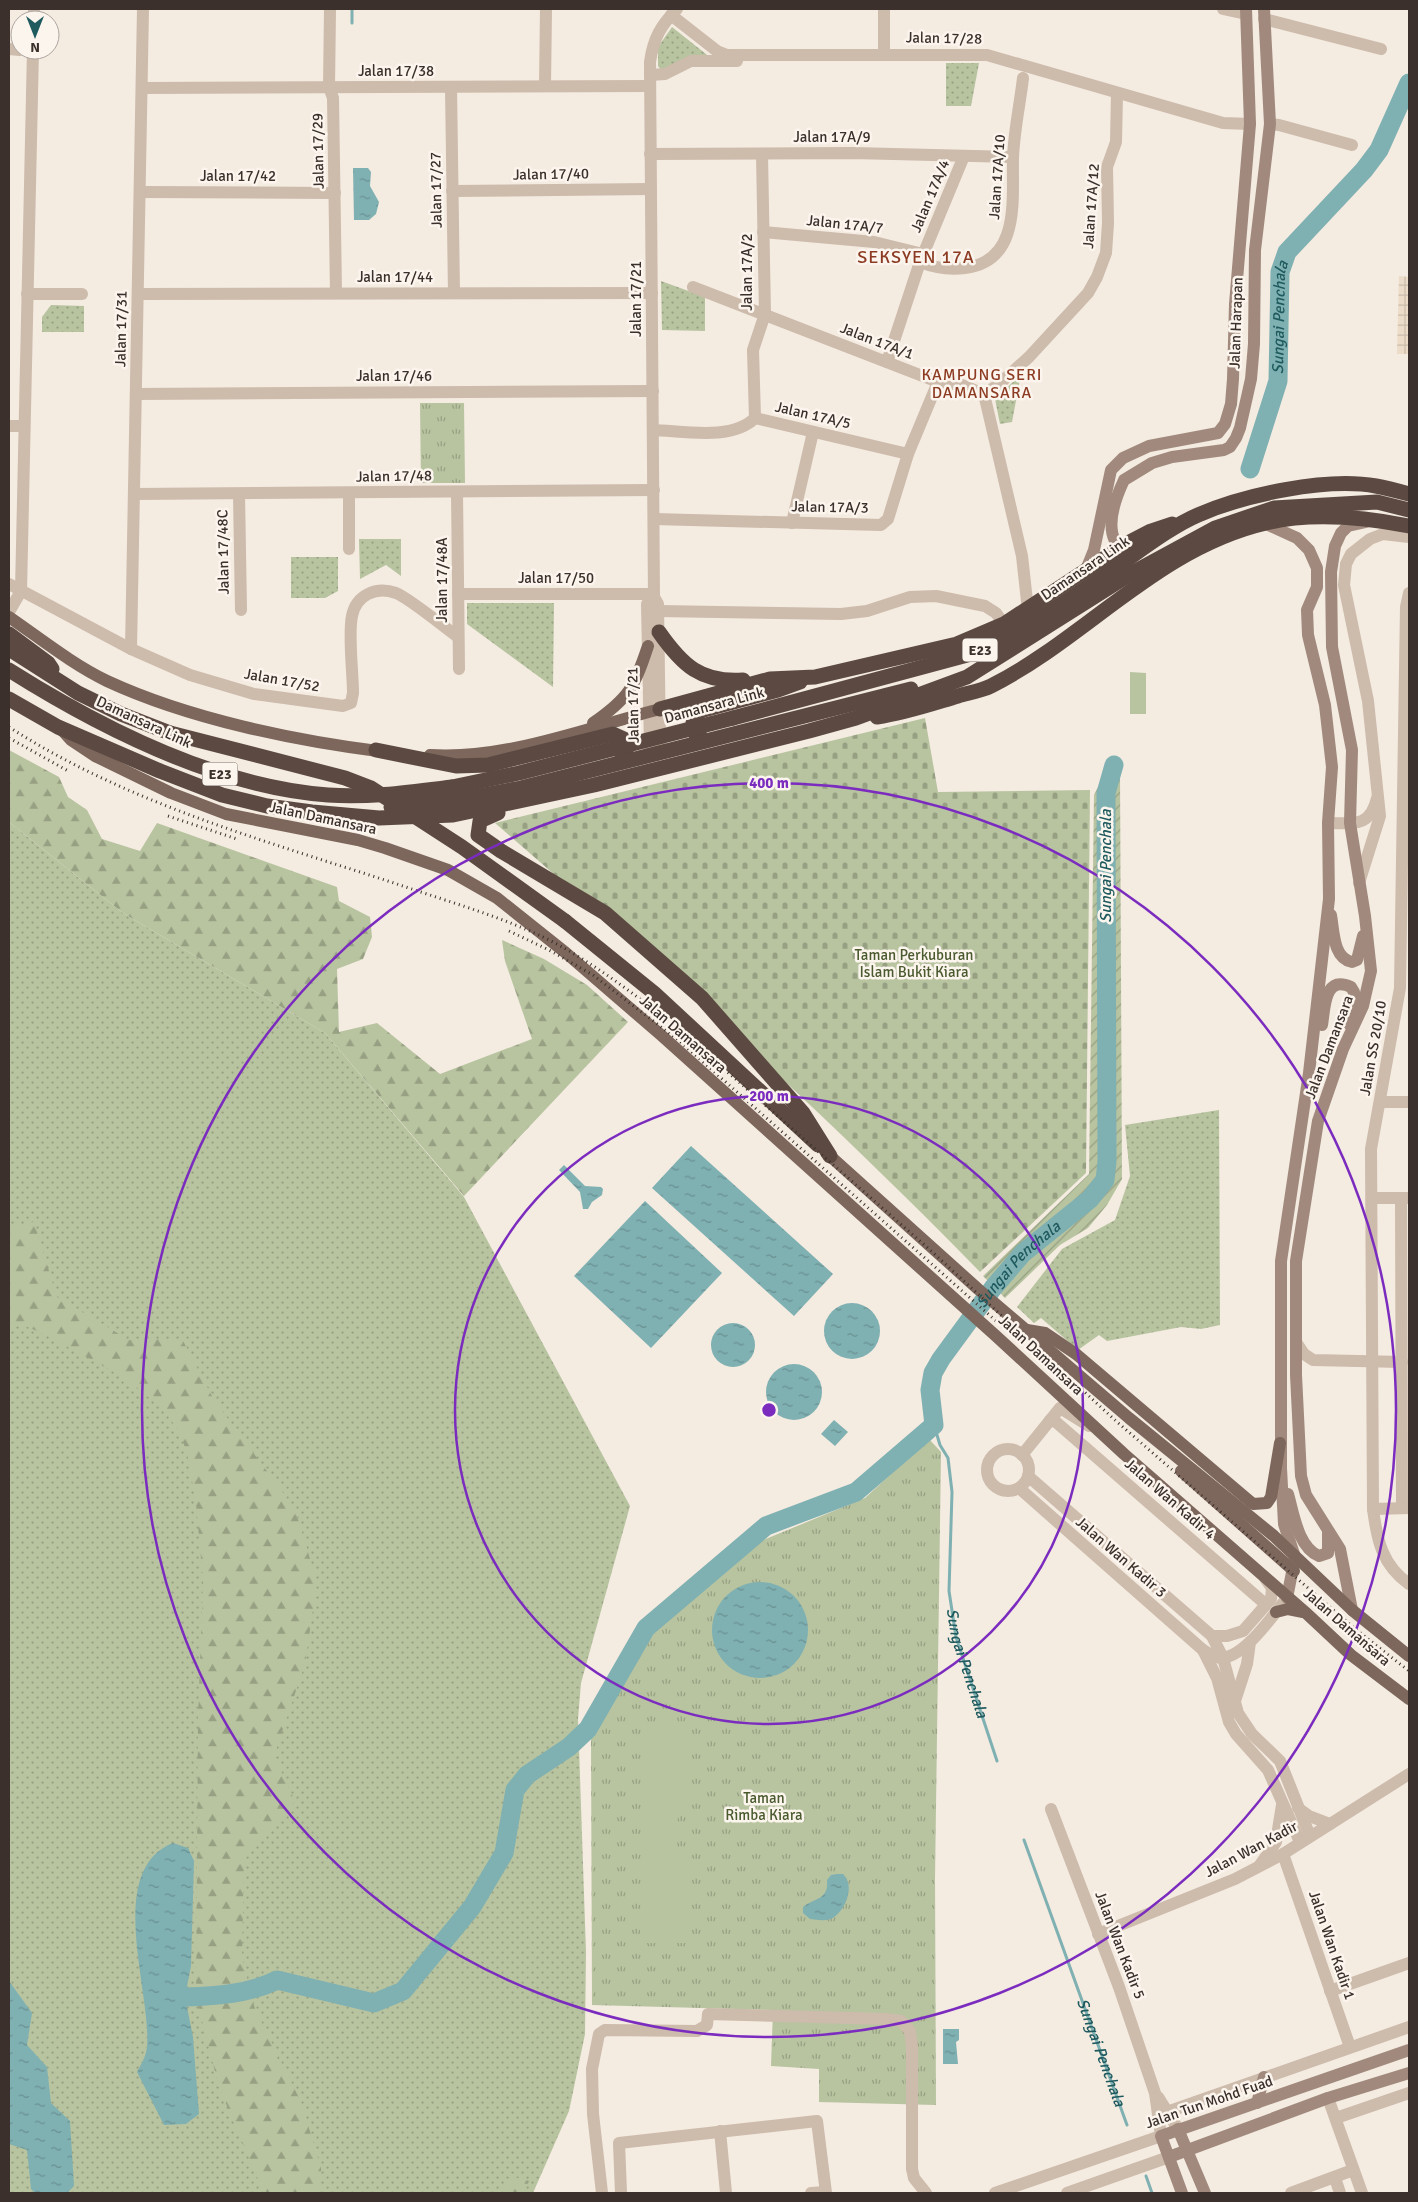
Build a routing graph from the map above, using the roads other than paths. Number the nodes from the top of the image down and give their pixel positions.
1 (144, 9) edge
2 (330, 9) edge
3 (546, 9) edge
4 (884, 9) edge
5 (1223, 9) edge
6 (674, 12) edge
7 (1246, 12) edge
8 (1264, 14) edge
9 (1381, 50) dead end
10 (881, 54) junction
11 (33, 60) edge
12 (1023, 78) dead end
13 (650, 80) junction
14 (545, 86) junction
15 (329, 87) junction
16 (451, 87) junction
17 (142, 88) junction
18 (1117, 93) junction
19 (1250, 124) junction
20 (1270, 124) junction
21 (1352, 145) dead end
22 (650, 154) junction
23 (762, 154) junction
24 (964, 156) junction
25 (1013, 157) junction
26 (651, 189) junction
27 (452, 191) junction
28 (140, 192) junction
29 (335, 193) junction
30 (763, 232) junction
31 (921, 258) junction
32 (693, 287) dead end
33 (652, 292) junction
34 (336, 293) junction
35 (454, 293) junction
36 (27, 294) junction
37 (82, 294) dead end
38 (138, 294) junction
39 (765, 314) junction
40 (886, 362) junction
41 (938, 382) junction
42 (653, 391) junction
43 (136, 394) junction
44 (984, 394) junction
45 (756, 418) junction
46 (9, 426) edge
47 (24, 426) junction
48 (653, 430) junction
49 (813, 432) junction
50 (908, 454) junction
51 (654, 490) junction
52 (457, 492) junction
53 (349, 493) junction
54 (134, 494) junction
55 (239, 494) junction
56 (1409, 494) edge
57 (1409, 510) edge
58 (1197, 515) junction
59 (654, 519) junction
60 (1383, 521) junction
61 (792, 522) junction
62 (1264, 523) junction
63 (1409, 526) edge
64 (1409, 537) edge
65 (1126, 544) junction
66 (349, 548) dead end
67 (1086, 570) junction
68 (9, 584) edge
69 (1317, 587) junction
70 (20, 591) junction
71 (1409, 593) edge
72 (458, 594) junction
73 (654, 596) junction
74 (241, 610) dead end
75 (1028, 610) junction
76 (658, 611) junction
77 (9, 612) edge
78 (9, 617) edge
79 (1004, 624) junction
80 (659, 632) junction
81 (9, 634) edge
82 (458, 637) junction
83 (648, 646) junction
84 (1332, 647) junction
85 (9, 649) edge
86 (131, 649) junction
87 (986, 667) junction
88 (459, 669) dead end
89 (9, 670) edge
90 (815, 677) junction
91 (55, 679) junction
92 (770, 679) junction
93 (9, 699) edge
94 (654, 710) junction
95 (856, 718) junction
96 (58, 727) junction
97 (584, 729) junction
98 (711, 738) junction
99 (376, 750) junction
100 (655, 753) junction
101 (613, 765) junction
102 (1378, 794) junction
103 (525, 801) junction
104 (312, 812) junction
105 (1328, 823) junction
106 (1350, 823) junction
107 (1359, 883) junction
108 (1330, 899) junction
109 (1365, 916) junction
110 (1343, 1049) junction
111 (1309, 1073) junction
112 (1380, 1102) junction
113 (1409, 1102) edge
114 (830, 1156) junction
115 (1372, 1198) junction
116 (1405, 1198) edge
117 (1027, 1330) junction
118 (1296, 1342) junction
119 (1313, 1360) junction
120 (1372, 1362) junction
121 (1402, 1362) junction
122 (1296, 1374) junction
123 (1129, 1418) junction
124 (1050, 1420) junction
125 (1100, 1432) junction
126 (1280, 1443) junction
127 (1022, 1455) junction
128 (1281, 1468) junction
129 (1028, 1476) junction
130 (1019, 1488) junction
131 (1243, 1496) junction
132 (1373, 1508) junction
133 (1406, 1508) edge
134 (1328, 1533) junction
135 (1274, 1536) junction
136 (1295, 1556) junction
137 (1294, 1571) junction
138 (1264, 1576) junction
139 (1409, 1584) edge
140 (1287, 1598) junction
141 (1270, 1609) junction
142 (1352, 1610) junction
143 (1305, 1612) junction
144 (1212, 1636) junction
145 (1250, 1642) junction
146 (1203, 1650) junction
147 (1409, 1656) edge
148 (1223, 1658) junction
149 (1409, 1699) edge
150 (1234, 1703) junction
151 (1409, 1774) edge
152 (1282, 1805) junction
153 (1298, 1808) junction
154 (1051, 1809) dead end
155 (1330, 1824) junction
156 (1305, 1839) junction
157 (1283, 1854) junction
158 (1259, 1866) junction
159 (1098, 1934) junction
160 (1409, 1963) edge
161 (1330, 1992) junction
162 (1409, 2027) edge
163 (1350, 2047) junction
164 (1409, 2050) edge
165 (1409, 2073) edge
166 (1264, 2077) junction
167 (1155, 2093) junction
168 (1409, 2093) edge
169 (1328, 2098) junction
170 (1262, 2101) junction
171 (1167, 2112) junction
172 (1336, 2118) junction
173 (1178, 2129) junction
174 (720, 2131) junction
175 (1161, 2136) junction
176 (1213, 2141) junction
177 (1188, 2150) junction
178 (1169, 2157) junction
179 (1353, 2170) junction
180 (1334, 2178) junction
181 (1203, 2187) edge
182 (1020, 2189) edge
183 (825, 2192) edge
184 (602, 2193) edge
185 (621, 2193) edge
186 (726, 2193) edge
187 (812, 2193) edge
188 (926, 2193) edge
189 (995, 2193) edge
190 (1067, 2193) edge
191 (1182, 2193) edge
192 (1291, 2193) edge
193 (1340, 2193) edge
194 (1362, 2193) edge

1 - 17 street, Jalan 17/31
2 - 15 street, Jalan 17/29
3 - 14 street
4 - 10 street
5 - 7 street
6 - 10 street, Jalan 17/28
6 - 13 street, Jalan 17/21
7 - 19 main road
8 - 9 street
8 - 20 main road, Jalan Harapan
10 - 13 street, Jalan 17/38
10 - 18 street, Jalan 17/28
11 - 36 street
12 - 25 street, Jalan 17A/10
13 - 14 street, Jalan 17/38
13 - 22 street, Jalan 17/21
14 - 16 street, Jalan 17/38
15 - 16 street, Jalan 17/38
15 - 17 street, Jalan 17/38
15 - 29 street, Jalan 17/29
16 - 27 street, Jalan 17/27
17 - 28 street, Jalan 17/31
18 - 19 street, Jalan 17/28
18 - 44 street, Jalan 17A/12
19 - 67 main road
20 - 21 street
20 - 65 main road, Jalan Harapan
22 - 23 street, Jalan 17A/9
22 - 26 street, Jalan 17/21
23 - 24 street, Jalan 17A/9
23 - 30 street, Jalan 17A/2
24 - 25 street, Jalan 17A/9
24 - 31 street, Jalan 17A/4
25 - 31 street, Jalan 17A/10
26 - 27 street, Jalan 17/40
26 - 33 street, Jalan 17/21
27 - 35 street, Jalan 17/27
28 - 29 street, Jalan 17/42
28 - 38 street, Jalan 17/31
29 - 34 street, Jalan 17/29
30 - 31 street, Jalan 17A/7
30 - 39 street, Jalan 17A/2
31 - 40 street, Jalan 17A/4
32 - 39 street, Jalan 17A/1
33 - 35 street, Jalan 17/44
33 - 42 street, Jalan 17/21
34 - 35 street, Jalan 17/44
34 - 38 street, Jalan 17/44
36 - 37 street
36 - 47 street
38 - 43 street, Jalan 17/31
39 - 40 street, Jalan 17A/1
39 - 45 street, Jalan 17A/2
40 - 41 street, Jalan 17A/1
41 - 44 street, Jalan 17A/1
41 - 50 street, Jalan 17A/3
42 - 43 street, Jalan 17/46
42 - 48 street, Jalan 17/21
43 - 54 street, Jalan 17/31
44 - 75 street
45 - 48 street, Jalan 17A/5
45 - 49 street, Jalan 17A/5
46 - 47 street
47 - 70 street
48 - 51 street, Jalan 17/21
49 - 50 street, Jalan 17A/5
49 - 61 street
50 - 61 street, Jalan 17A/3
51 - 52 street, Jalan 17/48
51 - 59 street, Jalan 17/21
52 - 53 street, Jalan 17/48
52 - 72 street, Jalan 17/48A
53 - 55 street, Jalan 17/48
53 - 66 street
54 - 55 street, Jalan 17/48
54 - 86 street, Jalan 17/31
55 - 74 street, Jalan 17/48C
56 - 58 highway, Damansara Link / E23
57 - 87 highway, Damansara Link / E23
58 - 65 highway
58 - 89 highway, Damansara Link / E23, bridge
59 - 61 street, Jalan 17A/3
59 - 73 street, Jalan 17/21
60 - 62 highway
60 - 63 highway
60 - 84 main road, Jalan Damansara
62 - 69 main road, Jalan Damansara
62 - 95 highway
64 - 102 street
65 - 67 highway
67 - 75 highway
68 - 70 street, Jalan 17/52
69 - 84 main road
69 - 105 main road, Jalan Damansara
70 - 77 street
70 - 86 street, Jalan 17/52
71 - 112 street, Jalan SS 20/10
72 - 73 street, Jalan 17/50
72 - 82 street, Jalan 17/48A
73 - 76 street, Jalan 17/21
73 - 83 street, Jalan 17/21
75 - 79 highway
76 - 79 street
76 - 80 street, Jalan 17/21
78 - 99 main road
79 - 90 highway
80 - 92 highway
80 - 94 street, Jalan 17/21
81 - 91 highway
82 - 86 street, Jalan 17/52
82 - 88 street, Jalan 17/48A
83 - 94 street, Jalan 17/21
83 - 97 main road
84 - 106 main road, Jalan Damansara
85 - 91 highway
87 - 95 highway, Damansara Link / E23
87 - 98 highway
90 - 92 highway
90 - 98 highway
91 - 114 highway, bridge
92 - 94 highway
93 - 96 highway, Damansara Link / E23
94 - 97 main road
94 - 100 street, Jalan 17/21
95 - 103 highway, Damansara Link / E23
96 - 104 highway, Damansara Link / E23
96 - 125 main road, Jalan Damansara
97 - 99 main road
98 - 100 highway
99 - 101 highway
100 - 101 highway
101 - 104 highway
102 - 106 street
102 - 107 street
103 - 104 highway, Damansara Link / E23
103 - 114 highway
105 - 106 street
105 - 108 main road, Jalan Damansara
106 - 107 main road, Jalan Damansara
107 - 109 main road, Jalan Damansara
108 - 109 main road
108 - 111 main road, Jalan Damansara
109 - 110 main road, Jalan Damansara
110 - 111 main road
110 - 118 main road, Jalan Damansara
111 - 126 main road, Jalan Damansara
112 - 113 street
112 - 115 street, Jalan SS 20/10
114 - 117 main road, Jalan Damansara
115 - 116 street
115 - 120 street, Jalan SS 20/10
116 - 121 street
117 - 123 main road, Jalan Damansara
117 - 131 main road
118 - 119 street
118 - 122 main road, Jalan Damansara
119 - 120 street
119 - 122 street
120 - 121 street
120 - 132 street, Jalan SS 20/10
121 - 133 street
122 - 134 main road, Jalan Damansara
123 - 135 main road, Jalan Damansara
123 - 137 main road
124 - 125 street
124 - 127 street
124 - 141 street, Jalan Wan Kadir 4
125 - 138 main road, Jalan Damansara
126 - 128 main road, Jalan Damansara
126 - 131 main road
127 - 129 street
127 - 130 street
128 - 134 main road
128 - 136 main road, Jalan Damansara
129 - 130 street
129 - 144 street, Jalan Wan Kadir 3
130 - 146 street, Jalan Wan Kadir 3
131 - 135 main road
132 - 133 street
132 - 139 street, Jalan SS 20/10
134 - 142 main road, Jalan Damansara
135 - 136 main road, Jalan Damansara
136 - 137 main road, Jalan Damansara
136 - 142 main road, Jalan Damansara
137 - 140 main road, Jalan Damansara
138 - 140 main road, Jalan Damansara
138 - 141 street
140 - 141 street
140 - 143 main road, Jalan Damansara
141 - 143 main road
141 - 144 street
141 - 145 street
142 - 147 main road, Jalan Damansara
143 - 149 main road, Jalan Damansara
144 - 148 street, Jalan Wan Kadir 3
145 - 148 street
145 - 150 street
146 - 148 street, Jalan Wan Kadir 3
146 - 152 street, Jalan Wan Kadir 3
148 - 150 street, Jalan Wan Kadir 3
150 - 153 street, Jalan Wan Kadir 3
151 - 155 street, Jalan Wan Kadir
152 - 156 street, Jalan Wan Kadir 3
152 - 158 street
153 - 155 street
153 - 156 street, Jalan Wan Kadir 3
154 - 159 street, Jalan Wan Kadir 5
155 - 156 street, Jalan Wan Kadir
156 - 157 street, Jalan Wan Kadir
157 - 158 street, Jalan Wan Kadir
157 - 161 street, Jalan Wan Kadir 1
158 - 159 street, Jalan Wan Kadir
159 - 167 street, Jalan Wan Kadir 5
160 - 161 street
161 - 163 street, Jalan Wan Kadir 1
162 - 163 street, Jalan Tun Mohd Fuad
163 - 166 street, Jalan Tun Mohd Fuad
164 - 170 main road, Jalan Tun Mohd Fuad
165 - 169 main road
166 - 170 main road
166 - 171 street, Jalan Tun Mohd Fuad
167 - 171 street, Jalan Wan Kadir 5
167 - 175 street, Jalan Wan Kadir 5
168 - 172 street
169 - 170 main road
169 - 172 street
169 - 176 main road
170 - 173 main road, Jalan Tun Mohd Fuad
171 - 173 street, Jalan Wan Kadir 5
172 - 179 street
173 - 175 main road, Jalan Tun Mohd Fuad
173 - 177 main road
174 - 183 street
174 - 185 street
174 - 186 street
175 - 178 main road
175 - 182 street, Jalan Tun Mohd Fuad
176 - 177 main road
176 - 181 main road
177 - 178 main road
177 - 181 main road
178 - 190 street
178 - 191 main road
179 - 180 street
179 - 194 street
180 - 192 street
180 - 193 street
182 - 189 street, Jalan Tun Mohd Fuad
183 - 187 street
184 - 188 street

